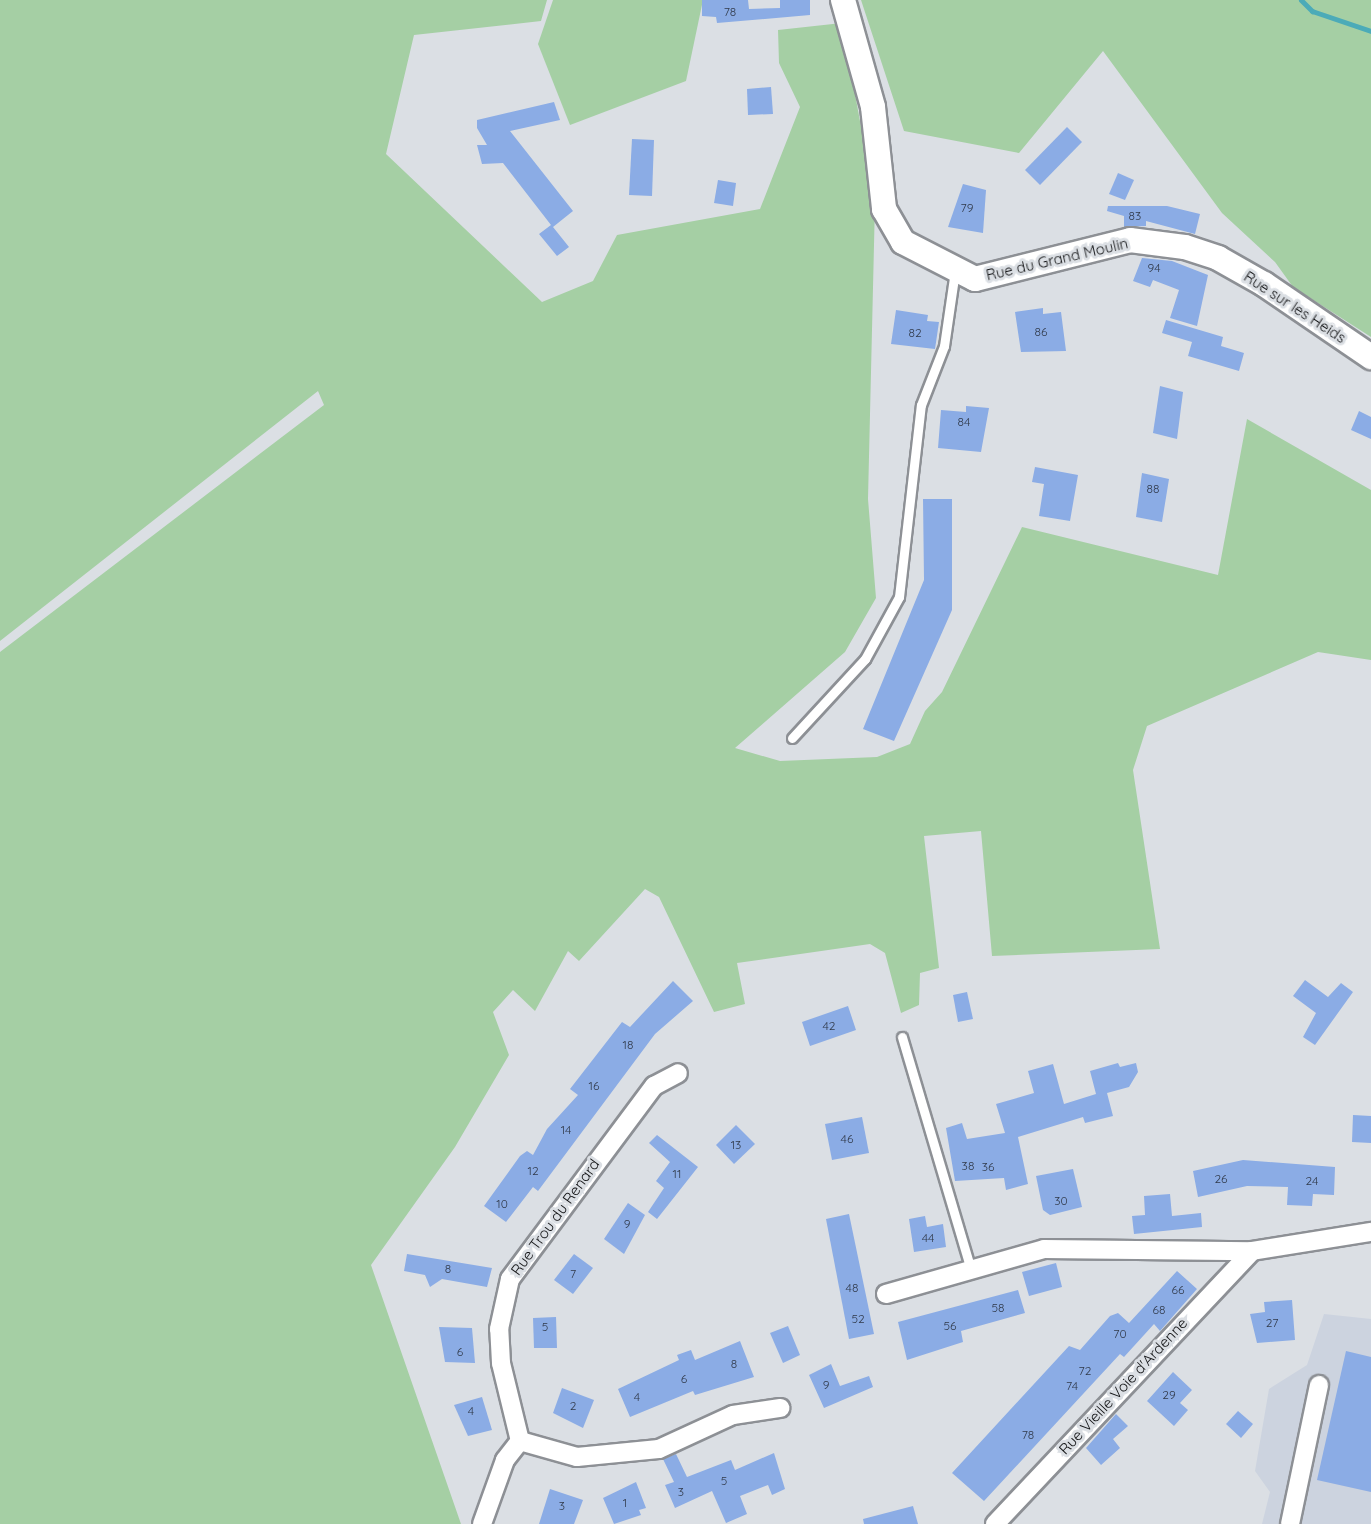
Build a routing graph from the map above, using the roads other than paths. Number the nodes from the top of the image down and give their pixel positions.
1 (843, 0) edge
2 (1218, 258) joint
3 (955, 271) junction
4 (1371, 357) edge
5 (792, 738) dead end
6 (902, 1037) dead end
7 (678, 1072) dead end
8 (1371, 1232) edge
9 (1252, 1251) junction
10 (970, 1270) junction
11 (886, 1294) dead end
12 (1319, 1385) dead end
13 (780, 1407) dead end
14 (520, 1441) junction
15 (482, 1524) edge
16 (995, 1524) edge
17 (1290, 1524) edge

1 - 3 street, Rue du Grand Moulin
2 - 3 street, Rue du Grand Moulin
2 - 4 street, Rue sur les Heids
3 - 5 lane
6 - 10 lane
7 - 14 street, Rue Trou du Renard
8 - 9 street
9 - 10 street
9 - 16 street, Rue Vieille Voie d'Ardenne
10 - 11 street
12 - 17 street
13 - 14 street
14 - 15 street

